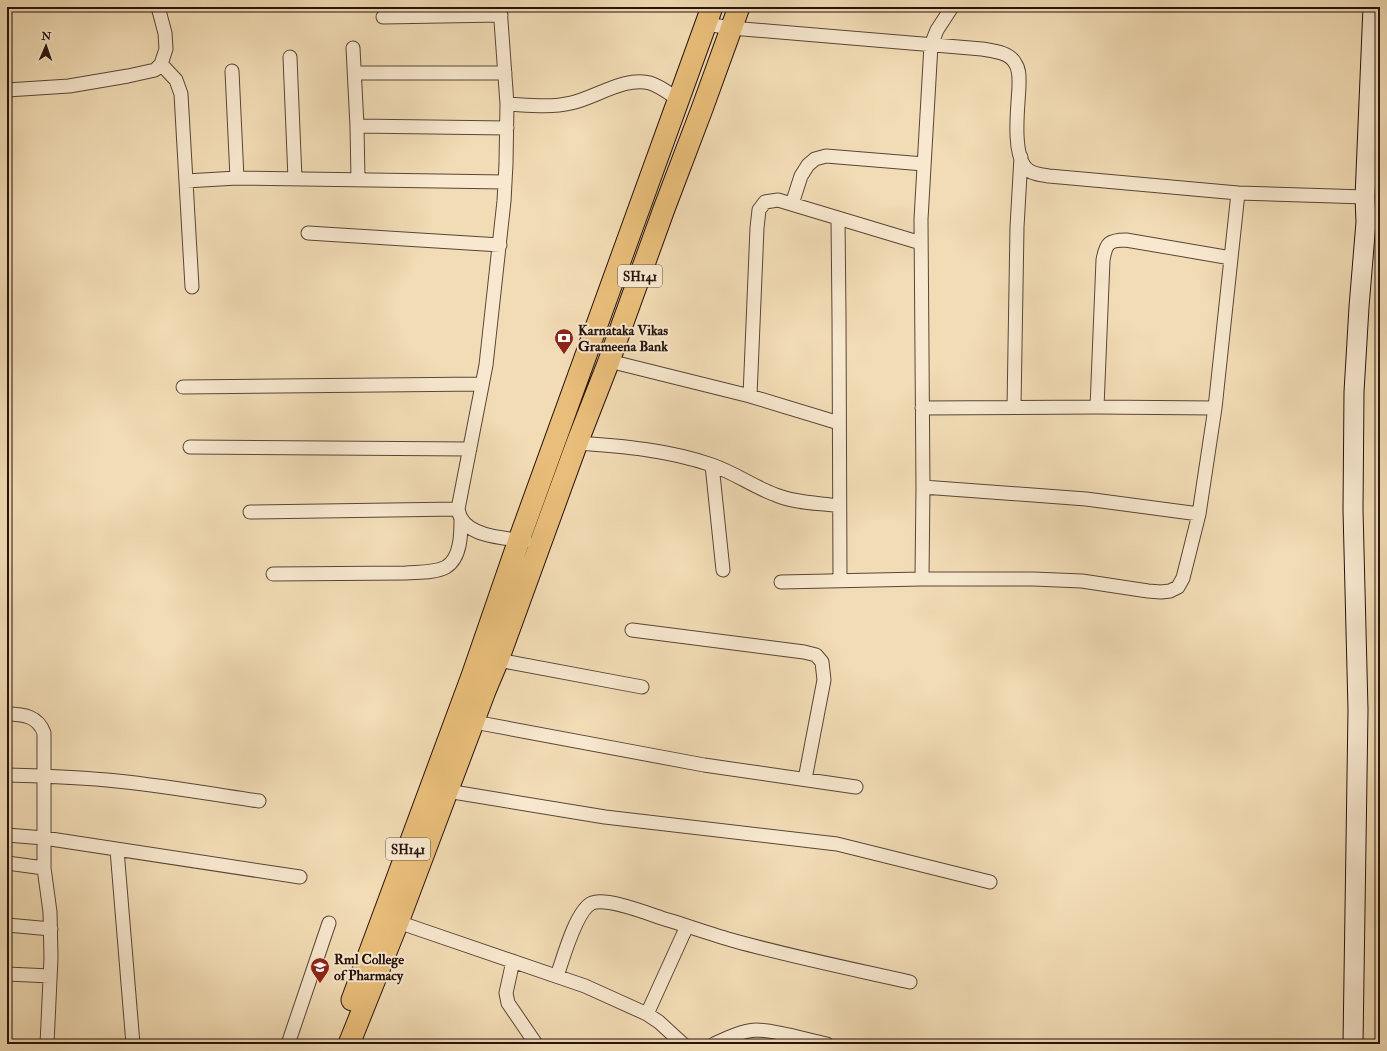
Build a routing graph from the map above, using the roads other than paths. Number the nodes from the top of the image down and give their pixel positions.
1 (158, 7) edge
2 (739, 7) edge
3 (952, 7) edge
4 (1373, 7) edge
5 (500, 11) edge
6 (709, 16) edge
7 (383, 17) dead end
8 (731, 28) junction
9 (931, 45) junction
10 (353, 48) dead end
11 (290, 57) dead end
12 (161, 64) junction
13 (232, 71) dead end
14 (355, 73) junction
15 (505, 73) junction
16 (7, 90) edge
17 (679, 100) junction
18 (507, 104) junction
19 (357, 126) junction
20 (507, 128) junction
21 (1021, 157) junction
22 (924, 164) junction
23 (238, 178) junction
24 (295, 179) junction
25 (358, 180) junction
26 (186, 181) junction
27 (505, 182) junction
28 (1238, 193) junction
29 (1365, 197) junction
30 (792, 204) junction
31 (838, 218) junction
32 (308, 233) dead end
33 (921, 244) junction
34 (500, 245) junction
35 (1231, 258) junction
36 (192, 287) dead end
37 (609, 362) junction
38 (482, 384) junction
39 (183, 387) dead end
40 (750, 396) junction
41 (1014, 407) junction
42 (1097, 407) junction
43 (922, 408) junction
44 (1215, 408) junction
45 (839, 423) junction
46 (577, 443) junction
47 (190, 447) dead end
48 (470, 449) junction
49 (712, 465) junction
50 (923, 487) junction
51 (839, 506) junction
52 (250, 512) dead end
53 (459, 514) junction
54 (1199, 514) junction
55 (529, 542) junction
56 (723, 570) dead end
57 (273, 574) dead end
58 (922, 579) junction
59 (840, 580) junction
60 (782, 582) dead end
61 (632, 630) dead end
62 (489, 657) junction
63 (642, 687) dead end
64 (7, 714) edge
65 (474, 722) junction
66 (7, 776) edge
67 (44, 776) junction
68 (805, 780) junction
69 (856, 787) dead end
70 (447, 791) junction
71 (259, 801) dead end
72 (7, 835) edge
73 (44, 838) junction
74 (117, 850) junction
75 (7, 863) edge
76 (44, 868) junction
77 (300, 877) dead end
78 (990, 882) dead end
79 (398, 922) junction
80 (329, 923) dead end
81 (7, 925) edge
82 (687, 926) junction
83 (50, 928) junction
84 (513, 961) junction
85 (7, 974) edge
86 (50, 976) junction
87 (557, 976) junction
88 (910, 982) dead end
89 (647, 1014) junction
90 (46, 1044) edge
91 (133, 1044) edge
92 (288, 1044) edge
93 (335, 1044) edge
94 (349, 1044) edge
95 (536, 1044) edge
96 (683, 1044) edge
97 (714, 1044) edge
98 (827, 1044) edge
99 (1353, 1044) edge

1 - 12 street
2 - 8 main road, SH141
3 - 9 street
4 - 29 street
5 - 7 street
5 - 15 street
6 - 8 street
6 - 17 main road
8 - 9 street
8 - 37 main road, SH141
9 - 21 street
9 - 22 street
10 - 14 street
11 - 24 street
12 - 16 street
12 - 26 street
13 - 23 street
14 - 15 street
14 - 19 street
15 - 18 street
17 - 18 street
17 - 55 main road
18 - 20 street
19 - 20 street
19 - 25 street
20 - 27 street
21 - 28 street
21 - 41 street
22 - 30 street
22 - 33 street
23 - 24 street
23 - 26 street
24 - 25 street
25 - 27 street
26 - 36 street
27 - 34 street
28 - 29 street
28 - 35 street
29 - 99 street
30 - 31 street
30 - 40 street
31 - 33 street
31 - 45 street
32 - 34 street
33 - 43 street
34 - 38 street
35 - 42 street
35 - 44 street
37 - 40 street
37 - 46 main road, SH141
38 - 39 street
38 - 48 street
40 - 45 street
41 - 42 street
41 - 43 street
42 - 44 street
43 - 50 street
44 - 54 street
45 - 51 street
46 - 49 street
46 - 55 main road, SH141
47 - 48 street
48 - 53 street
49 - 51 street
49 - 56 street
50 - 54 street
50 - 58 street
51 - 59 street
52 - 53 street
53 - 55 street
53 - 57 street
54 - 58 street
55 - 62 main road
58 - 59 street
59 - 60 street
61 - 68 street
62 - 63 street
62 - 65 main road, SH141
62 - 93 main road, SH141
64 - 67 street
65 - 68 street
65 - 70 main road, SH141
66 - 67 street
67 - 71 street
67 - 73 street
68 - 69 street
70 - 78 street
70 - 79 main road, SH141
72 - 73 street
73 - 74 street
73 - 76 street
74 - 77 street
74 - 91 street
75 - 76 street
76 - 83 street
79 - 84 street
79 - 94 main road, SH141
80 - 92 street
81 - 83 street
82 - 87 street
82 - 88 street
82 - 89 street
83 - 86 street
84 - 87 street
84 - 95 street
85 - 86 street
86 - 90 street
87 - 89 street
89 - 96 street
97 - 98 street

